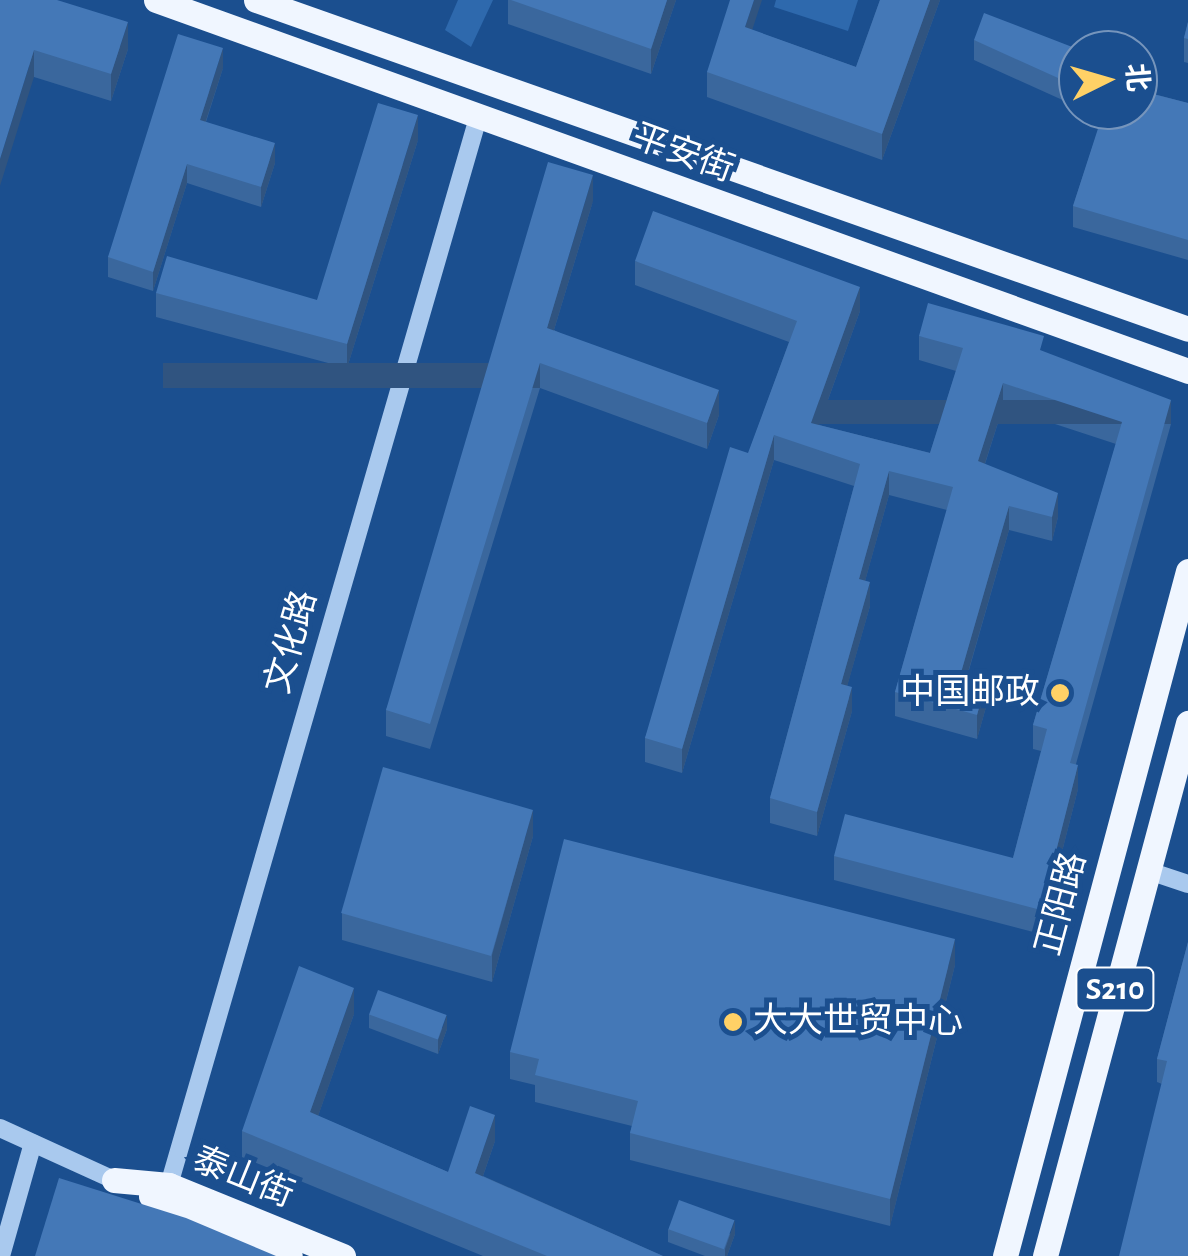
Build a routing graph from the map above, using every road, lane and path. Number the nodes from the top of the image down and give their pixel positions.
1 (156, 0) edge
2 (256, 0) edge
3 (478, 118) junction
4 (1188, 329) edge
5 (1188, 371) edge
6 (1188, 571) edge
7 (1188, 723) edge
8 (1146, 870) junction
9 (1188, 884) edge
10 (0, 1128) edge
11 (34, 1144) junction
12 (114, 1180) junction
13 (169, 1185) junction
14 (1, 1256) edge
15 (290, 1256) edge
16 (343, 1256) edge
17 (1005, 1256) edge
18 (1045, 1256) edge

1 - 3 main road, 平安街
2 - 4 main road, 平安街
3 - 5 main road, 平安街
3 - 13 street, 文化路
6 - 17 main road, 正阳路
7 - 8 main road, 正阳路 / S210
8 - 9 street
8 - 18 main road, 正阳路 / S210
10 - 11 street, 泰山街
11 - 12 street, 泰山街
11 - 14 street
12 - 13 main road, 泰山街
12 - 15 main road, 泰山街
13 - 16 main road, 泰山街

